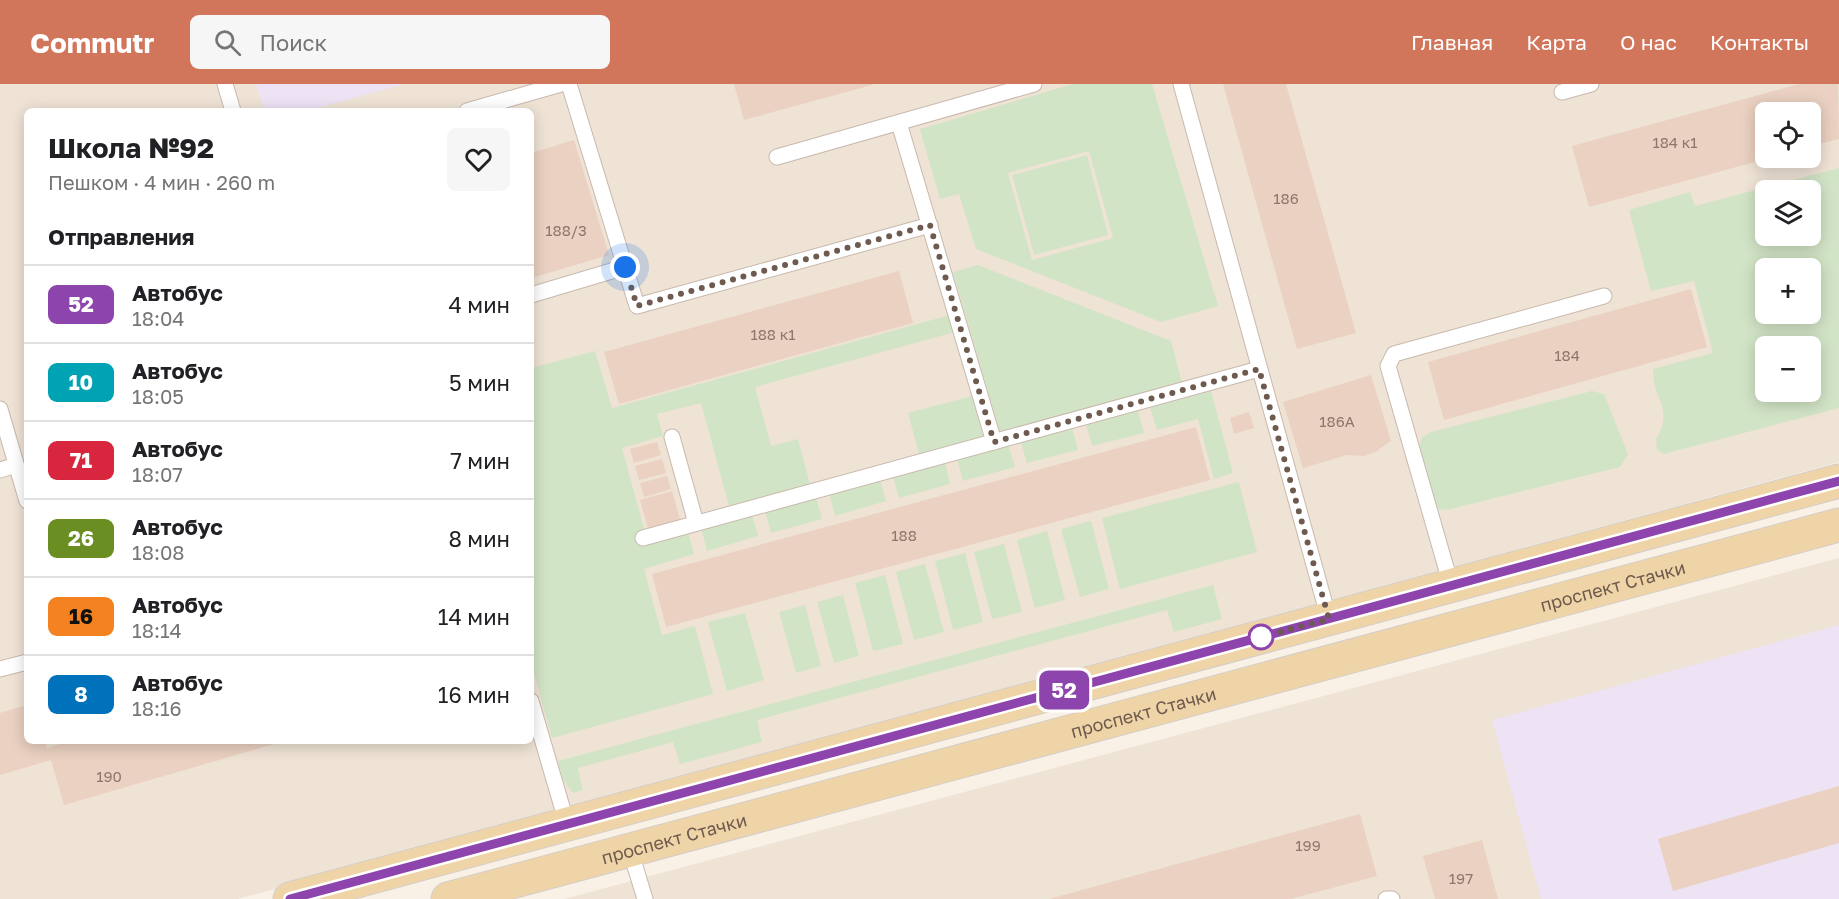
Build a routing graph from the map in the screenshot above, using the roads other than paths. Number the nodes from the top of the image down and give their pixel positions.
1 (225, 84) edge
2 (561, 84) edge
3 (569, 84) edge
4 (1034, 84) edge
5 (1181, 84) edge
6 (1591, 84) edge
7 (1562, 92) dead end
8 (231, 108) edge
9 (477, 108) edge
10 (899, 123) junction
11 (777, 157) dead end
12 (930, 225) junction
13 (625, 267) junction
14 (534, 294) edge
15 (1604, 296) dead end
16 (1259, 369) junction
17 (0, 409) edge
18 (672, 436) dead end
19 (994, 442) junction
20 (16, 465) junction
21 (0, 470) edge
22 (1839, 481) edge
23 (24, 491) edge
24 (696, 523) junction
25 (1839, 525) edge
26 (643, 538) dead end
27 (1502, 572) junction
28 (1451, 585) junction
29 (1512, 613) junction
30 (1329, 619) junction
31 (24, 663) edge
32 (0, 669) edge
33 (534, 711) edge
34 (567, 824) junction
35 (630, 850) junction
36 (290, 899) edge
37 (448, 899) edge
38 (645, 899) edge
39 (1386, 899) edge
40 (1392, 899) edge

1 - 8 lane
2 - 9 lane
3 - 13 lane
4 - 10 lane
5 - 16 lane
6 - 7 lane
10 - 11 lane
10 - 12 lane
12 - 13 lane
12 - 19 lane
13 - 14 lane
15 - 28 lane
16 - 19 lane
16 - 30 lane
17 - 20 lane
18 - 24 lane
19 - 24 lane
20 - 21 lane
20 - 23 lane
22 - 27 main road
24 - 26 lane
25 - 29 main road, проспект Стачки
27 - 28 main road
27 - 29 main road
28 - 30 main road
29 - 35 main road, проспект Стачки
30 - 34 main road
31 - 32 lane
33 - 34 lane
34 - 36 main road
35 - 37 main road, проспект Стачки
35 - 38 lane
39 - 40 lane

